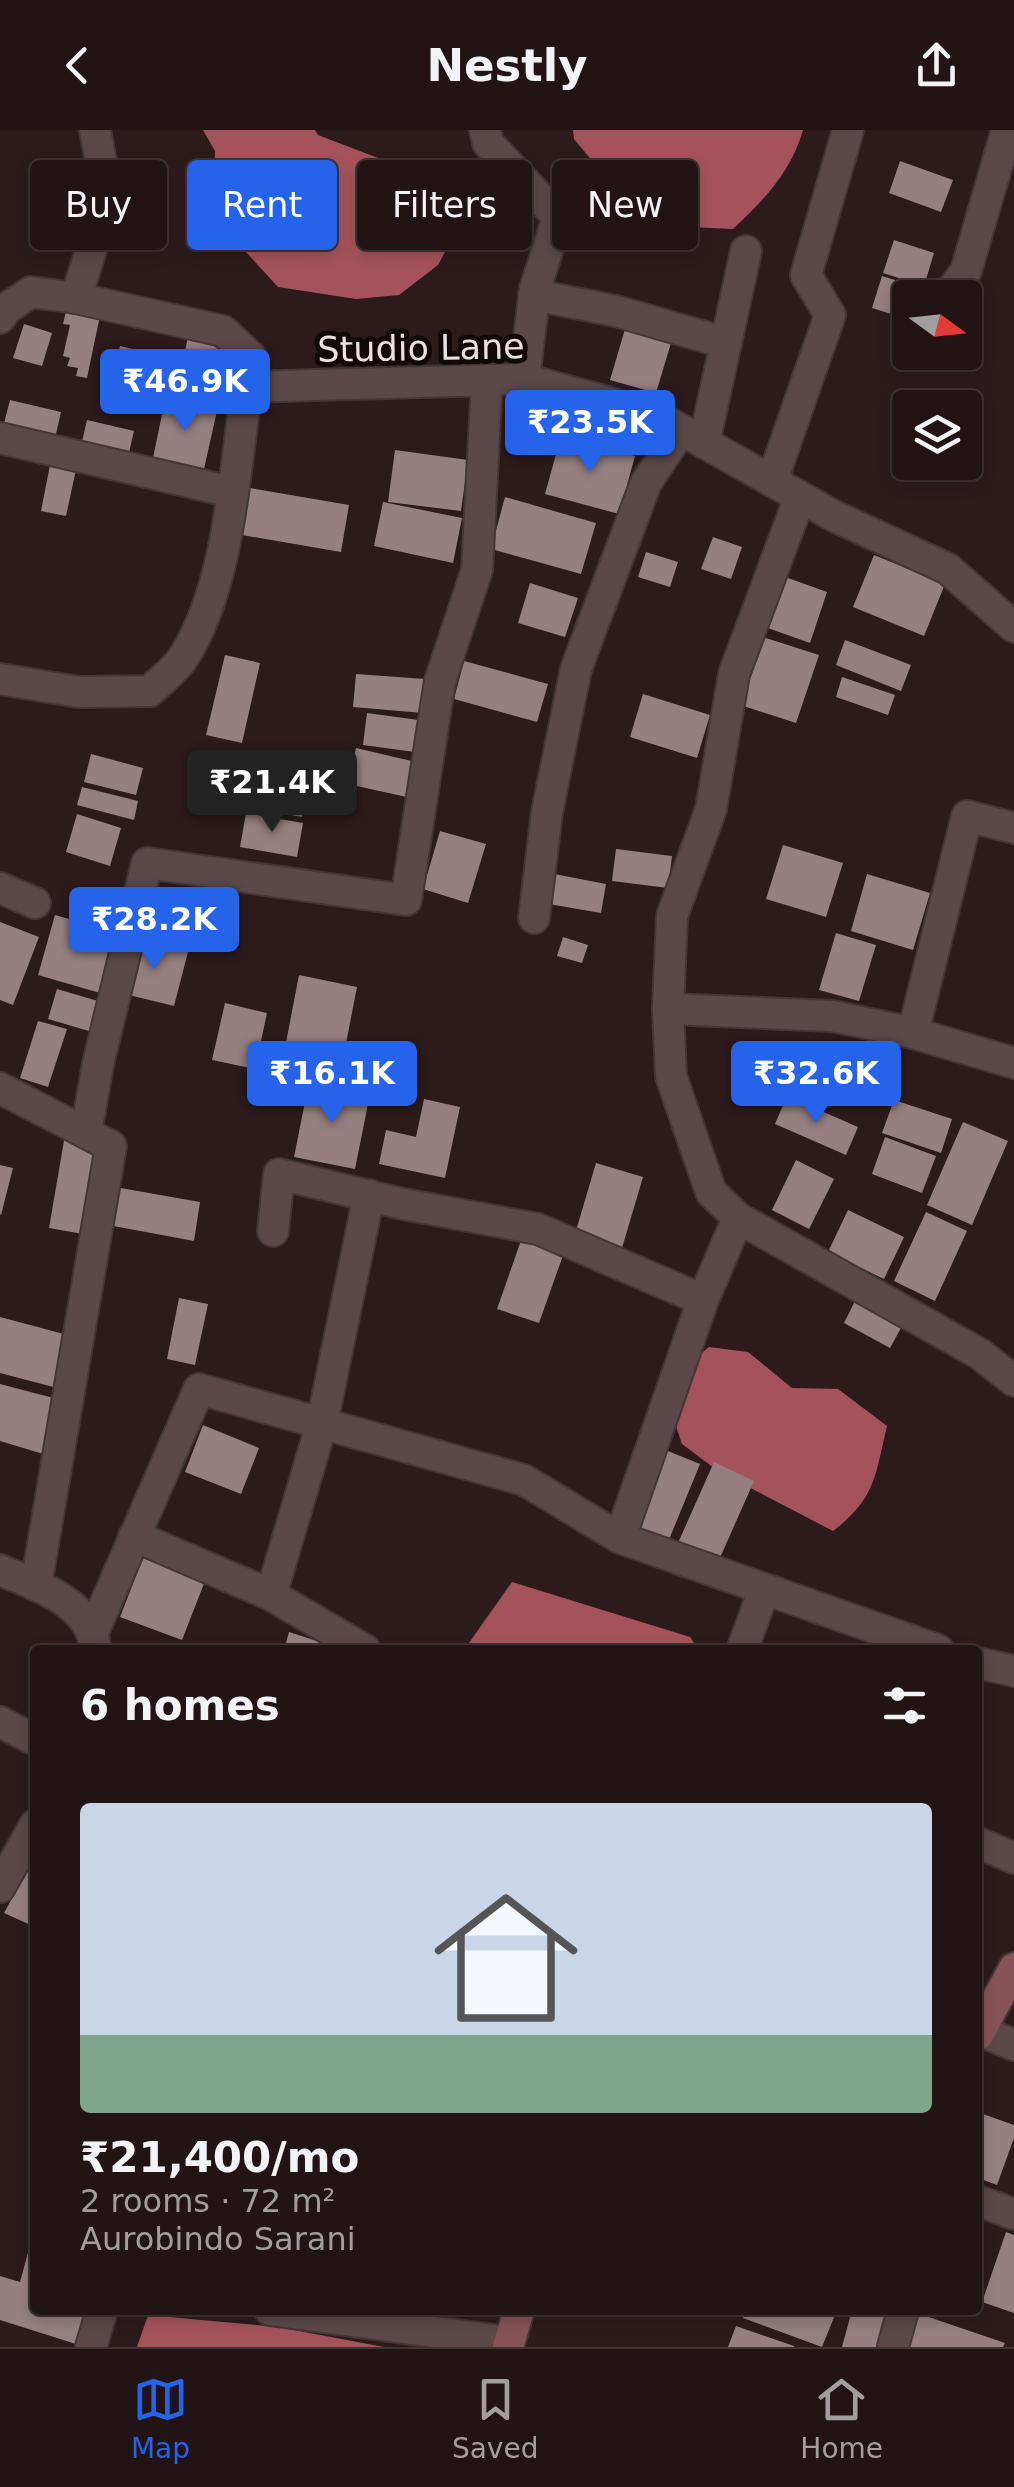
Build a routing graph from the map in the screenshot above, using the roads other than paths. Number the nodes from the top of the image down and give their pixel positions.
1 (95, 130) edge
2 (485, 130) edge
3 (848, 130) edge
4 (1006, 130) edge
5 (746, 251) dead end
6 (959, 280) edge
7 (534, 295) junction
8 (76, 298) junction
9 (0, 318) edge
10 (726, 344) junction
11 (524, 379) junction
12 (487, 381) junction
13 (246, 388) junction
14 (693, 436) junction
15 (0, 438) edge
16 (772, 481) junction
17 (232, 492) junction
18 (800, 497) junction
19 (1014, 627) edge
20 (0, 679) edge
21 (1014, 828) edge
22 (0, 888) edge
23 (35, 904) dead end
24 (534, 918) dead end
25 (668, 1009) junction
26 (913, 1032) junction
27 (1014, 1062) edge
28 (0, 1088) edge
29 (86, 1132) junction
30 (369, 1196) junction
31 (738, 1218) junction
32 (272, 1231) dead end
33 (703, 1300) junction
34 (1014, 1381) edge
35 (322, 1423) junction
36 (134, 1536) junction
37 (620, 1538) junction
38 (0, 1570) edge
39 (36, 1585) junction
40 (764, 1590) junction
41 (270, 1595) junction
42 (94, 1640) edge
43 (351, 1645) edge
44 (744, 1645) edge
45 (924, 1645) edge
46 (982, 1663) edge
47 (1014, 1671) edge
48 (0, 1722) edge
49 (30, 1737) edge
50 (30, 1830) edge
51 (982, 1844) edge
52 (9, 1851) edge
53 (1014, 1858) edge
54 (0, 1887) edge
55 (1014, 1968) edge
56 (982, 2027) edge
57 (982, 2034) edge
58 (1014, 2045) edge
59 (982, 2202) edge
60 (1014, 2214) edge
61 (100, 2315) edge
62 (305, 2315) edge
63 (518, 2315) edge
64 (902, 2315) edge
65 (509, 2344) edge
66 (90, 2347) edge
67 (892, 2347) edge

1 - 8 street
2 - 7 street
3 - 16 street
4 - 6 street
5 - 10 street
7 - 10 street
7 - 11 street
8 - 9 street
8 - 13 street
10 - 14 street
11 - 12 street, Studio Lane
11 - 14 street, Studio Lane
12 - 13 street, Studio Lane
12 - 29 street
13 - 17 street
14 - 16 street, Studio Lane
14 - 24 street
15 - 17 street
16 - 18 street, Studio Lane
17 - 20 street
18 - 19 street, Studio Lane
18 - 25 street
21 - 26 street
22 - 23 street
25 - 26 street
25 - 31 street
26 - 27 street
28 - 29 street
29 - 39 street
30 - 32 street
30 - 33 street
30 - 35 street
31 - 33 street
31 - 34 street
33 - 37 street
35 - 36 street
35 - 37 street
35 - 41 street
36 - 41 street
36 - 42 street
37 - 40 street
38 - 39 street
39 - 42 street
40 - 44 street
40 - 45 street
41 - 43 street
46 - 47 street
48 - 49 street
50 - 52 street
51 - 53 street
52 - 54 street
55 - 56 main road
57 - 58 street
59 - 60 street
61 - 66 street
62 - 65 street
63 - 65 main road
64 - 67 street

